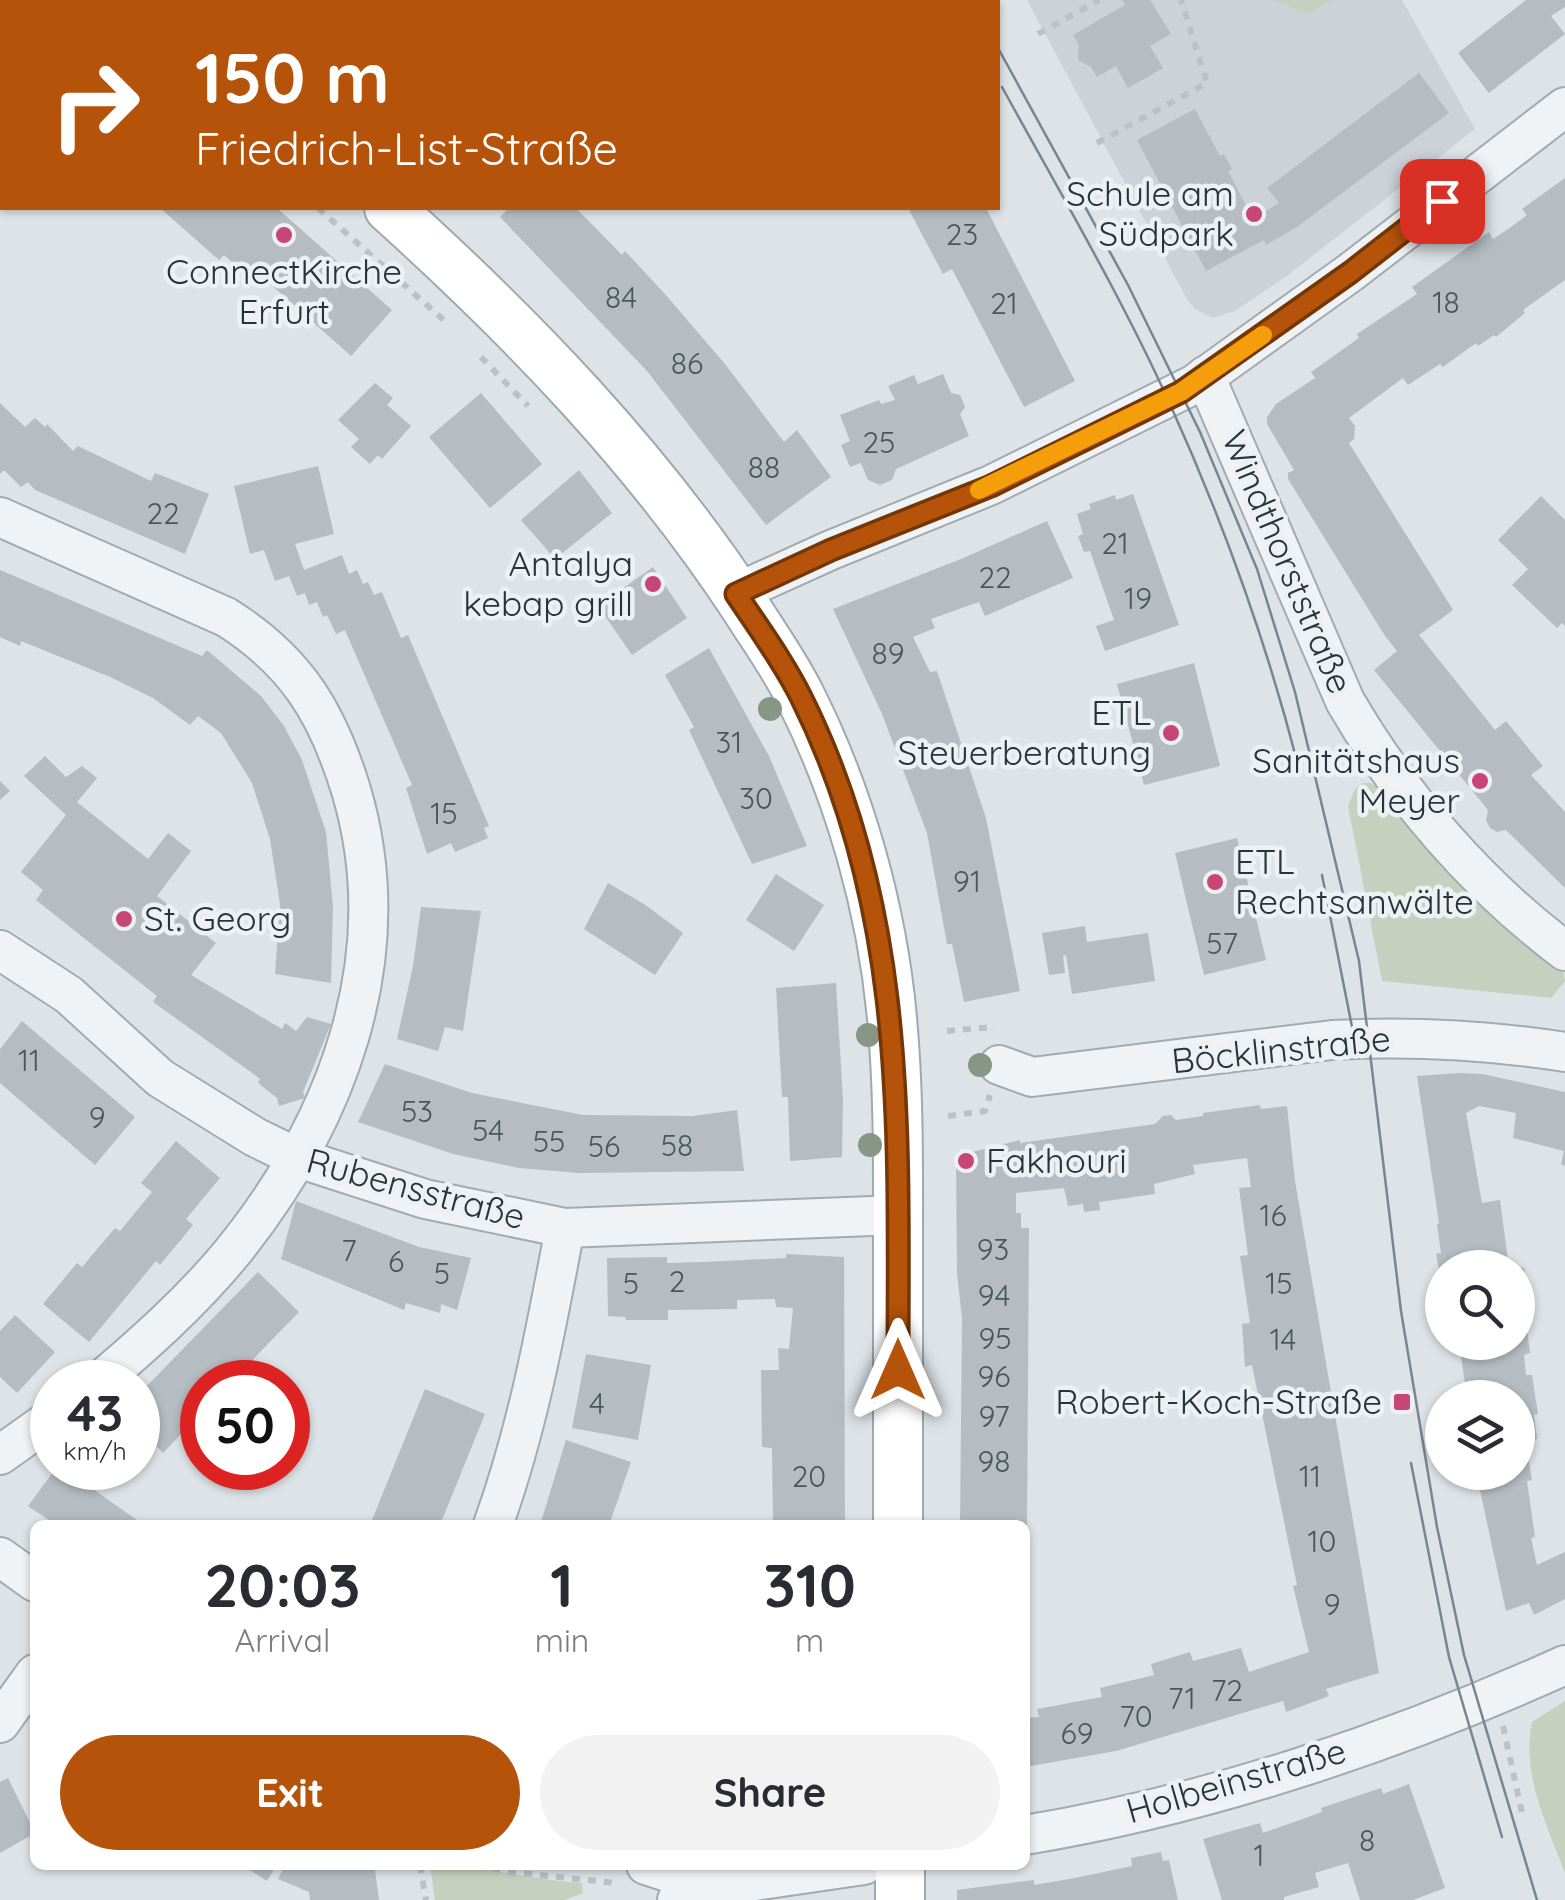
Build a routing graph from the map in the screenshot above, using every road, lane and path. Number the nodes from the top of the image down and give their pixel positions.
1 (1099, 0) edge
2 (1181, 0) edge
3 (1085, 3) edge
4 (1038, 34) dead end
5 (1565, 107) edge
6 (1098, 143) dead end
7 (320, 210) edge
8 (391, 210) edge
9 (459, 334) dead end
10 (473, 349) dead end
11 (1205, 376) junction
12 (541, 420) dead end
13 (0, 516) edge
14 (736, 594) junction
15 (0, 950) edge
16 (1565, 950) edge
17 (1565, 1052) edge
18 (999, 1065) dead end
19 (298, 1158) junction
20 (898, 1215) junction
21 (565, 1228) junction
22 (125, 1360) edge
23 (30, 1433) edge
24 (0, 1454) edge
25 (495, 1520) edge
26 (898, 1520) edge
27 (0, 1557) edge
28 (30, 1578) edge
29 (1565, 1665) edge
30 (30, 1681) edge
31 (1498, 1695) junction
32 (0, 1723) edge
33 (1522, 1813) dead end
34 (1030, 1834) edge
35 (421, 1870) edge
36 (500, 1870) edge
37 (830, 1870) edge
38 (900, 1870) edge
39 (634, 1874) edge
40 (713, 1887) junction
41 (426, 1900) edge
42 (676, 1900) edge
43 (900, 1900) edge

1 - 3 path
2 - 6 path
3 - 4 path
5 - 11 street
7 - 9 path
8 - 14 main road
10 - 12 path
11 - 14 street
11 - 16 street, Windthorststraße
13 - 19 street
14 - 20 main road
15 - 19 street, Rubensstraße
17 - 18 street, Böcklinstraße
19 - 21 street, Rubensstraße
19 - 22 street
20 - 21 street, Rubensstraße
20 - 26 main road
21 - 25 street
23 - 24 street
27 - 28 street
29 - 31 street
30 - 32 street
31 - 33 path
31 - 34 street, Holbeinstraße
35 - 41 path
36 - 39 path
37 - 40 street
38 - 43 main road
39 - 40 street
40 - 42 street

